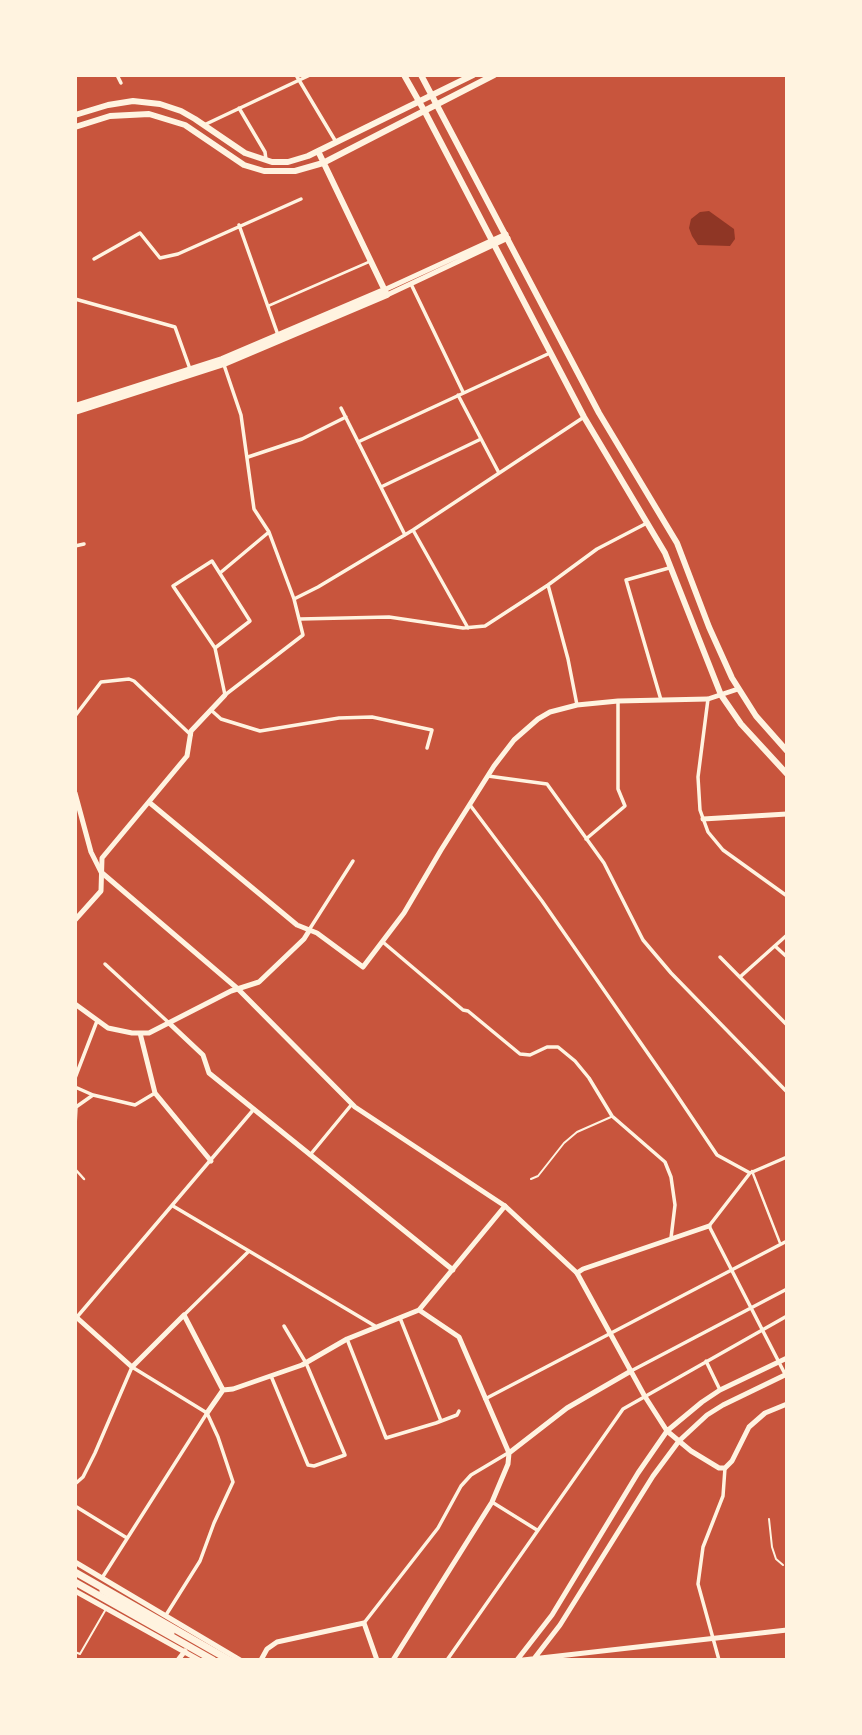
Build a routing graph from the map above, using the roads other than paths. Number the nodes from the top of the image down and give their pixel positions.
1 (117, 75) edge
2 (296, 75) edge
3 (310, 75) edge
4 (404, 75) edge
5 (421, 75) edge
6 (473, 75) edge
7 (494, 75) edge
8 (299, 80) junction
9 (121, 82) dead end
10 (433, 96) junction
11 (420, 102) junction
12 (438, 105) junction
13 (239, 108) junction
14 (425, 112) junction
15 (75, 115) edge
16 (204, 125) junction
17 (75, 127) edge
18 (336, 142) junction
19 (318, 150) junction
20 (267, 160) junction
21 (323, 163) junction
22 (300, 198) dead end
23 (239, 225) junction
24 (507, 236) junction
25 (492, 243) junction
26 (94, 259) dead end
27 (370, 261) junction
28 (411, 284) junction
29 (386, 292) junction
30 (75, 299) edge
31 (268, 306) junction
32 (278, 335) junction
33 (550, 353) junction
34 (223, 361) junction
35 (191, 372) junction
36 (461, 394) junction
37 (75, 406) edge
38 (341, 408) dead end
39 (75, 412) edge
40 (584, 417) junction
41 (346, 418) junction
42 (481, 439) junction
43 (359, 442) junction
44 (248, 457) junction
45 (499, 473) junction
46 (381, 487) junction
47 (647, 523) junction
48 (413, 530) junction
49 (269, 532) junction
50 (405, 535) junction
51 (84, 544) dead end
52 (75, 546) edge
53 (671, 567) junction
54 (220, 573) junction
55 (548, 585) junction
56 (294, 599) junction
57 (300, 619) junction
58 (468, 628) junction
59 (215, 648) junction
60 (738, 689) junction
61 (225, 695) junction
62 (721, 695) junction
63 (710, 698) junction
64 (662, 700) junction
65 (618, 701) junction
66 (578, 705) junction
67 (211, 710) junction
68 (75, 716) edge
69 (191, 735) junction
70 (427, 748) dead end
71 (787, 751) edge
72 (787, 774) edge
73 (488, 776) junction
74 (75, 793) edge
75 (76, 802) edge
76 (150, 803) junction
77 (469, 804) junction
78 (787, 814) edge
79 (704, 819) junction
80 (586, 839) junction
81 (353, 861) dead end
82 (101, 872) junction
83 (787, 896) edge
84 (75, 920) edge
85 (309, 931) junction
86 (787, 935) edge
87 (383, 943) junction
88 (775, 946) junction
89 (720, 957) dead end
90 (787, 957) edge
91 (105, 964) dead end
92 (740, 977) junction
93 (237, 989) junction
94 (75, 1004) edge
95 (97, 1021) junction
96 (169, 1024) junction
97 (787, 1025) edge
98 (140, 1033) junction
99 (75, 1078) edge
100 (75, 1087) edge
101 (787, 1092) edge
102 (155, 1093) junction
103 (93, 1095) junction
104 (352, 1104) junction
105 (254, 1109) junction
106 (612, 1116) junction
107 (75, 1126) edge
108 (310, 1155) junction
109 (787, 1157) edge
110 (211, 1161) junction
111 (75, 1169) edge
112 (751, 1172) junction
113 (85, 1179) dead end
114 (531, 1179) dead end
115 (173, 1206) junction
116 (505, 1206) junction
117 (709, 1226) junction
118 (671, 1238) junction
119 (787, 1241) edge
120 (780, 1245) junction
121 (248, 1251) junction
122 (453, 1270) junction
123 (732, 1270) junction
124 (577, 1273) junction
125 (787, 1289) edge
126 (752, 1307) junction
127 (419, 1310) junction
128 (184, 1315) junction
129 (787, 1316) edge
130 (76, 1317) edge
131 (400, 1318) junction
132 (284, 1326) dead end
133 (375, 1326) junction
134 (763, 1329) junction
135 (609, 1334) junction
136 (347, 1339) junction
137 (787, 1358) edge
138 (706, 1361) junction
139 (779, 1362) junction
140 (306, 1363) junction
141 (132, 1367) junction
142 (631, 1371) junction
143 (786, 1374) edge
144 (271, 1376) junction
145 (223, 1390) junction
146 (720, 1390) junction
147 (644, 1395) junction
148 (485, 1399) junction
149 (787, 1404) edge
150 (459, 1411) dead end
151 (207, 1413) junction
152 (441, 1420) junction
153 (667, 1431) junction
154 (679, 1441) junction
155 (509, 1453) junction
156 (725, 1468) junction
157 (75, 1484) edge
158 (492, 1502) junction
159 (75, 1506) edge
160 (769, 1519) dead end
161 (537, 1530) junction
162 (127, 1538) junction
163 (75, 1562) edge
164 (783, 1565) dead end
165 (76, 1576) edge
166 (102, 1578) junction
167 (75, 1591) edge
168 (96, 1591) junction
169 (108, 1595) junction
170 (107, 1608) junction
171 (166, 1615) junction
172 (364, 1623) junction
173 (787, 1630) edge
174 (715, 1638) junction
175 (169, 1643) junction
176 (185, 1651) junction
177 (75, 1652) edge
178 (566, 1657) edge
179 (534, 1658) edge
180 (178, 1660) edge
181 (199, 1660) edge
182 (215, 1660) edge
183 (229, 1660) edge
184 (240, 1660) edge
185 (261, 1660) edge
186 (377, 1660) edge
187 (393, 1660) edge
188 (447, 1660) edge
189 (520, 1660) edge
190 (719, 1660) edge

1 - 9 street
2 - 8 street
3 - 8 street
4 - 11 main road
5 - 10 main road
6 - 10 main road
7 - 12 main road
8 - 13 street
8 - 18 street
10 - 11 main road
10 - 12 main road
11 - 14 main road
11 - 18 main road
12 - 14 main road
12 - 24 main road
13 - 16 street
13 - 20 street
14 - 21 main road
14 - 25 main road
15 - 16 main road
16 - 20 main road
17 - 21 main road
18 - 19 main road
19 - 20 main road
19 - 21 main road
21 - 27 main road
22 - 23 street
23 - 26 street
23 - 31 street
24 - 25 street
24 - 60 main road
25 - 28 street
25 - 29 street
25 - 33 main road
27 - 29 main road
27 - 31 street
28 - 29 street
28 - 36 street
29 - 32 main road
29 - 34 main road
30 - 35 street
31 - 32 street
32 - 34 main road
33 - 36 street
33 - 40 main road
34 - 35 main road
34 - 44 street
35 - 37 main road
35 - 39 main road
36 - 42 street
36 - 43 street
38 - 41 street
40 - 45 street
40 - 47 main road
41 - 43 street
41 - 44 street
42 - 45 street
42 - 46 street
43 - 46 street
44 - 49 street
45 - 48 street
46 - 50 street
47 - 53 main road
47 - 55 street
48 - 50 street
48 - 58 street
49 - 54 street
49 - 56 street
50 - 56 street
51 - 52 street
53 - 62 main road
53 - 64 street
54 - 59 street
54 - 59 street
55 - 58 street
55 - 66 street
56 - 57 street
57 - 58 street
57 - 61 street
59 - 61 street
60 - 62 street
60 - 71 main road
61 - 67 street
62 - 63 street
62 - 72 main road
63 - 64 street
63 - 79 street
64 - 65 street
65 - 66 street
65 - 80 street
66 - 73 street
67 - 69 street
67 - 70 street
68 - 69 street
69 - 76 street
73 - 77 street
73 - 80 street
74 - 75 street
75 - 82 street
76 - 82 street
76 - 85 street
77 - 87 street
77 - 112 street
78 - 79 street
79 - 83 street
80 - 101 street
81 - 85 street
82 - 84 street
82 - 93 street
85 - 87 street
85 - 93 street
86 - 88 street
87 - 106 street
88 - 90 street
88 - 92 street
89 - 92 street
91 - 96 street
92 - 97 street
93 - 96 street
93 - 104 street
94 - 95 street
95 - 98 street
95 - 99 street
96 - 98 street
96 - 105 street
98 - 102 street
100 - 103 street
102 - 103 street
102 - 110 street
103 - 107 street
104 - 108 street
104 - 116 street
105 - 108 street
105 - 110 street
106 - 114 lane
106 - 118 street
108 - 122 street
109 - 112 street
110 - 115 street
111 - 113 street
112 - 117 street
112 - 120 street
115 - 121 street
115 - 130 street
116 - 122 street
116 - 124 street
117 - 118 street
117 - 123 street
118 - 124 street
119 - 120 street
120 - 123 street
121 - 128 street
121 - 133 street
122 - 127 street
123 - 126 street
123 - 135 street
124 - 135 street
125 - 126 street
126 - 134 street
126 - 142 street
127 - 131 street
127 - 148 street
128 - 141 street
128 - 145 street
129 - 134 street
130 - 141 street
131 - 133 street
131 - 152 street
132 - 140 street
133 - 136 street
134 - 138 street
134 - 139 street
135 - 142 street
135 - 148 street
136 - 140 street
136 - 152 street
137 - 139 street
138 - 146 street
138 - 147 street
139 - 143 street
139 - 146 street
140 - 144 street
140 - 144 street
141 - 151 street
141 - 157 street
142 - 147 street
142 - 155 street
143 - 154 street
144 - 145 street
145 - 151 street
146 - 153 street
147 - 153 street
147 - 161 street
148 - 155 street
149 - 156 street
150 - 152 street
151 - 162 street
151 - 171 street
153 - 154 street
153 - 189 street
154 - 156 street
154 - 179 street
155 - 158 street
155 - 172 street
156 - 174 street
158 - 161 street
158 - 187 street
159 - 162 street
160 - 164 lane
161 - 188 street
162 - 166 street
163 - 166 street
165 - 168 highway
165 - 183 highway
166 - 169 street
166 - 171 street
167 - 170 street
168 - 169 street
168 - 170 street
168 - 182 highway
169 - 175 street
169 - 182 street
170 - 175 street
170 - 177 lane
171 - 184 street
172 - 185 street
172 - 186 street
173 - 174 street
174 - 178 street
174 - 190 street
175 - 176 street
176 - 180 street
176 - 181 street
178 - 179 street
179 - 189 street

